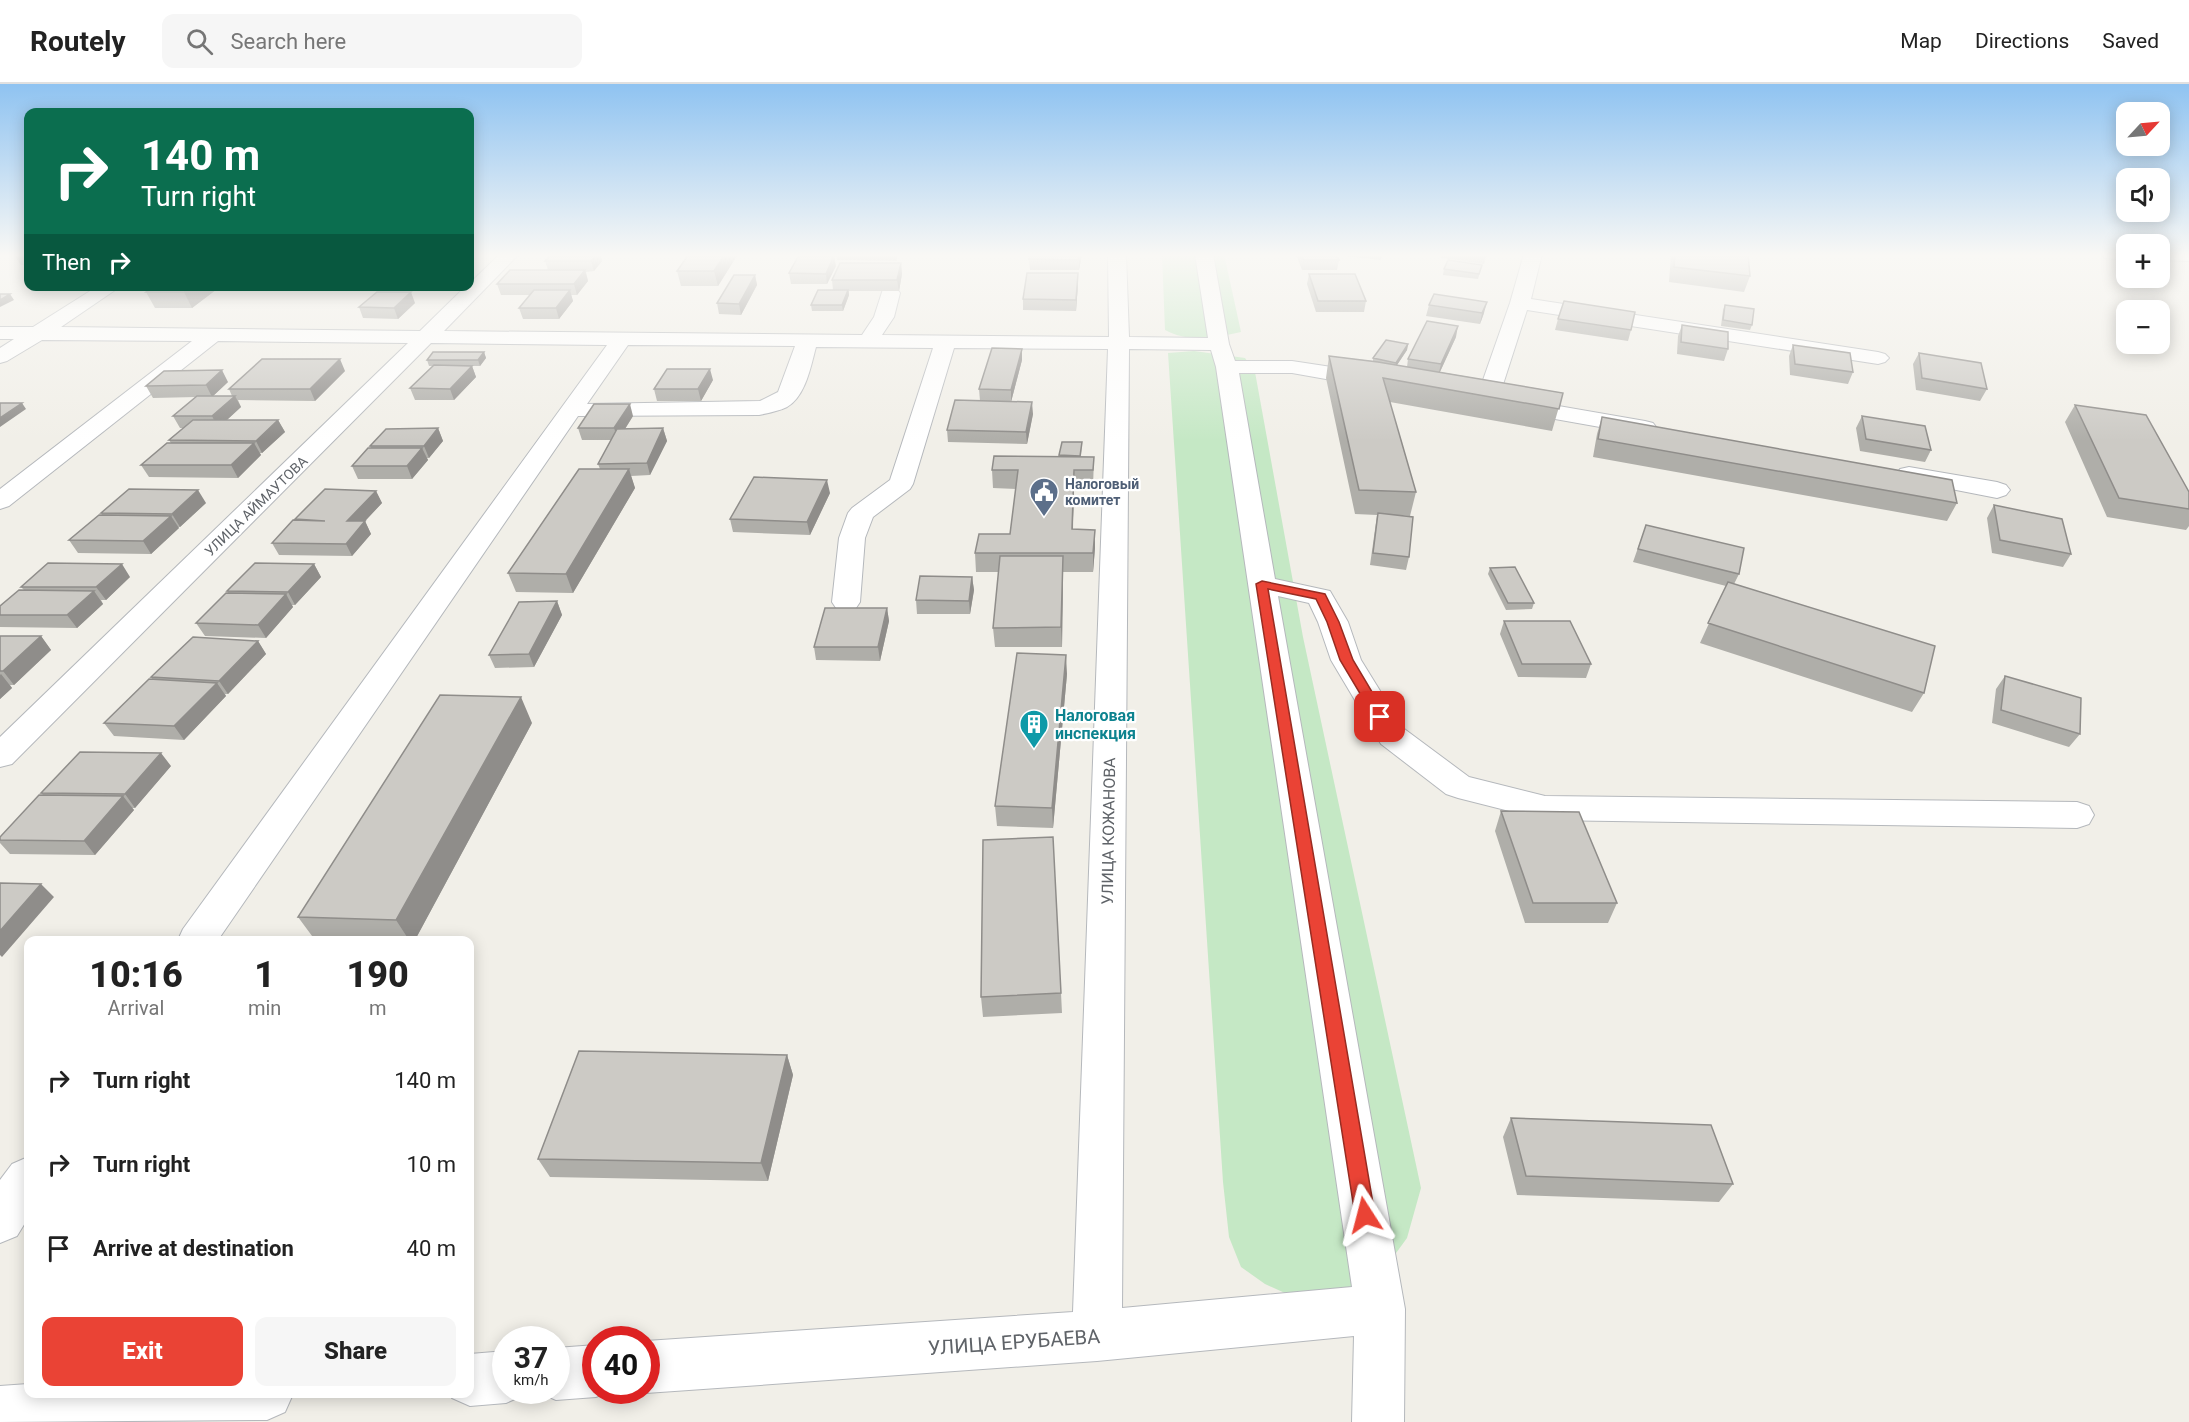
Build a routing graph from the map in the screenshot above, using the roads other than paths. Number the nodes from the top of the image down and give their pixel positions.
1 (65, 316) edge
2 (449, 316) edge
3 (884, 316) edge
4 (1119, 316) edge
5 (1216, 316) edge
6 (1515, 316) edge
7 (1607, 316) edge
8 (0, 333) edge
9 (40, 333) junction
10 (213, 335) junction
11 (429, 337) junction
12 (622, 338) junction
13 (808, 339) junction
14 (869, 339) junction
15 (946, 340) junction
16 (1119, 344) junction
17 (1223, 355) junction
18 (0, 357) edge
19 (1878, 358) dead end
20 (1395, 385) edge
21 (1464, 396) edge
22 (1487, 400) junction
23 (571, 411) junction
24 (1672, 433) edge
25 (1893, 471) edge
26 (1997, 489) dead end
27 (0, 501) edge
28 (1262, 584) junction
29 (846, 602) dead end
30 (0, 756) edge
31 (2077, 815) dead end
32 (200, 936) edge
33 (24, 1185) edge
34 (0, 1220) edge
35 (1380, 1309) junction
36 (1097, 1336) junction
37 (660, 1366) edge
38 (492, 1378) edge
39 (474, 1380) edge
40 (208, 1398) edge
41 (0, 1412) edge
42 (1378, 1422) edge

1 - 9 street
2 - 11 street, УЛИЦА АЙМАУТОВА
3 - 14 street
4 - 16 street, УЛИЦА КОЖАНОВА
5 - 17 street
6 - 22 street
7 - 19 street
8 - 9 street
9 - 10 street
9 - 18 street
10 - 11 street
10 - 27 street
11 - 12 street
11 - 30 street, УЛИЦА АЙМАУТОВА
12 - 13 street
12 - 23 street
13 - 14 street
13 - 23 street
14 - 15 street
15 - 16 street
15 - 29 street
16 - 17 street
16 - 36 street, УЛИЦА КОЖАНОВА
17 - 20 street
17 - 28 street
21 - 22 street
22 - 24 street
23 - 32 street
25 - 26 street
28 - 31 street
28 - 35 street
33 - 34 street
35 - 36 street, УЛИЦА ЕРУБАЕВА
35 - 42 street
36 - 37 street, УЛИЦА ЕРУБАЕВА
38 - 39 street
40 - 41 street

